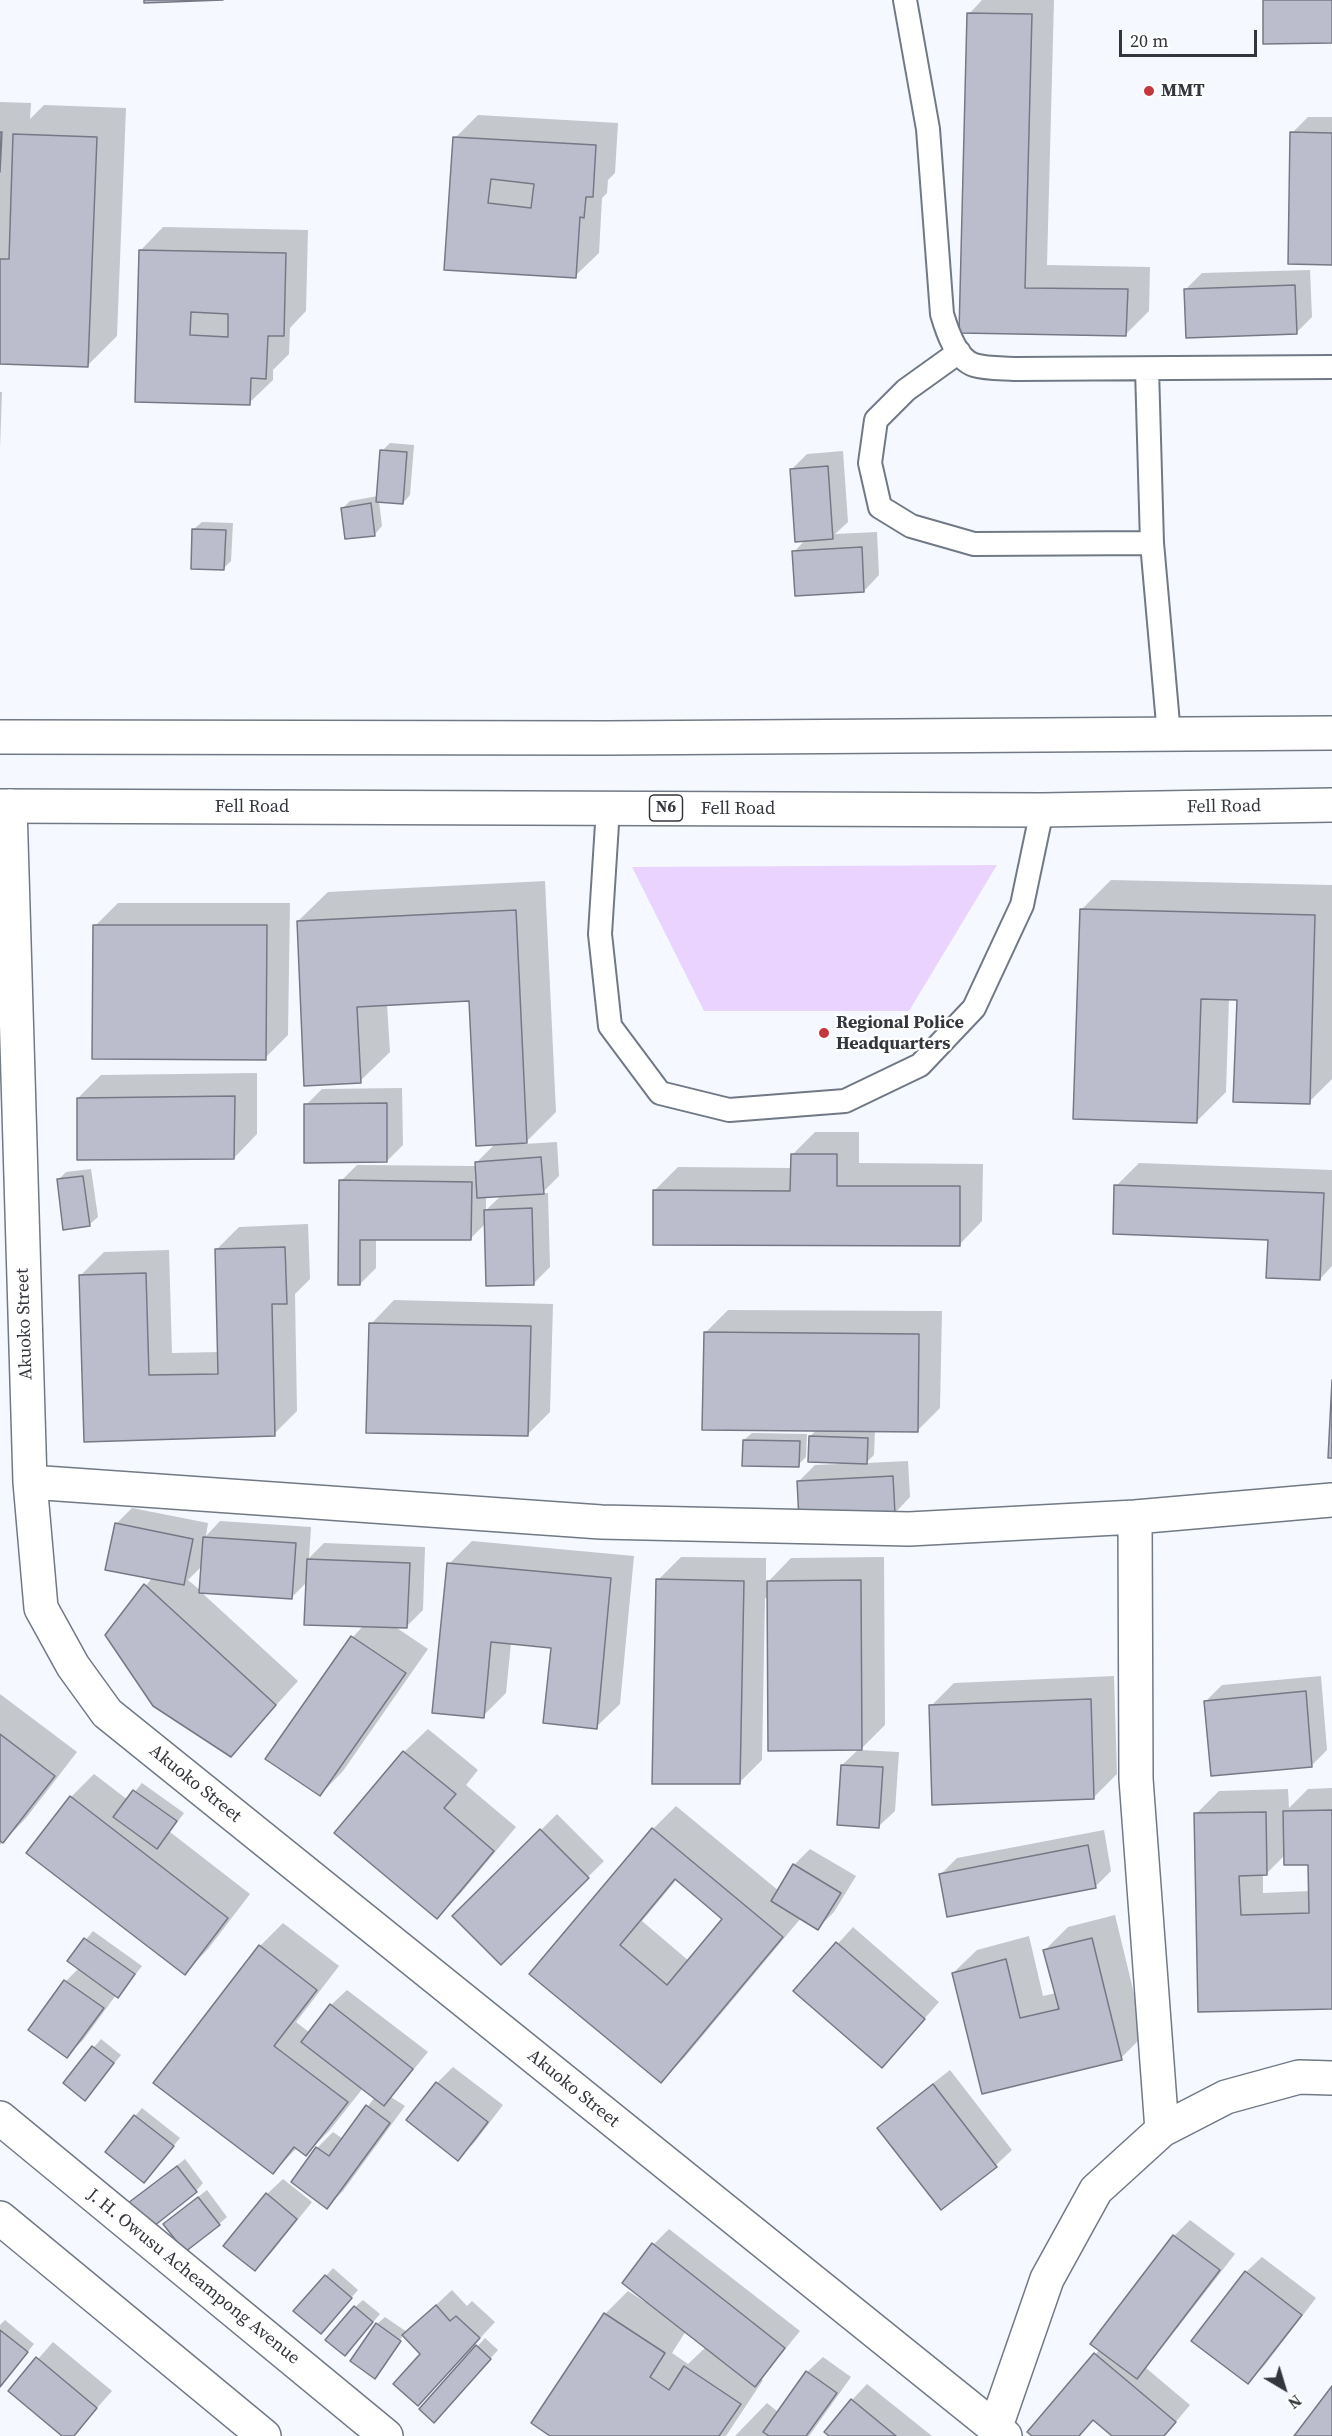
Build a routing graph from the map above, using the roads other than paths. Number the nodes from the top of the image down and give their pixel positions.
1 (905, 0) edge
2 (959, 352) junction
3 (1332, 367) edge
4 (1147, 369) junction
5 (1152, 543) junction
6 (1332, 734) edge
7 (1169, 735) junction
8 (0, 737) edge
9 (1332, 805) edge
10 (5, 806) edge
11 (608, 808) junction
12 (1042, 810) junction
13 (30, 1482) junction
14 (1332, 1500) edge
15 (1135, 1518) junction
16 (1332, 2078) edge
17 (0, 2118) edge
18 (1162, 2130) junction
19 (0, 2218) edge
20 (1000, 2432) edge
21 (264, 2436) edge
22 (386, 2436) edge

1 - 2 lane
2 - 4 lane
2 - 5 lane
3 - 4 lane
4 - 5 lane
5 - 7 lane
6 - 7 street
7 - 8 street
9 - 12 street, Fell Road / N6
10 - 11 street, Fell Road / N6
10 - 13 street, Akuoko Street
11 - 12 street, Fell Road / N6
11 - 12 lane
13 - 15 street
13 - 20 street, Akuoko Street
14 - 15 street
15 - 18 street
16 - 18 street
17 - 22 street, J. H. Owusu Acheampong Avenue
18 - 20 street
19 - 21 street

